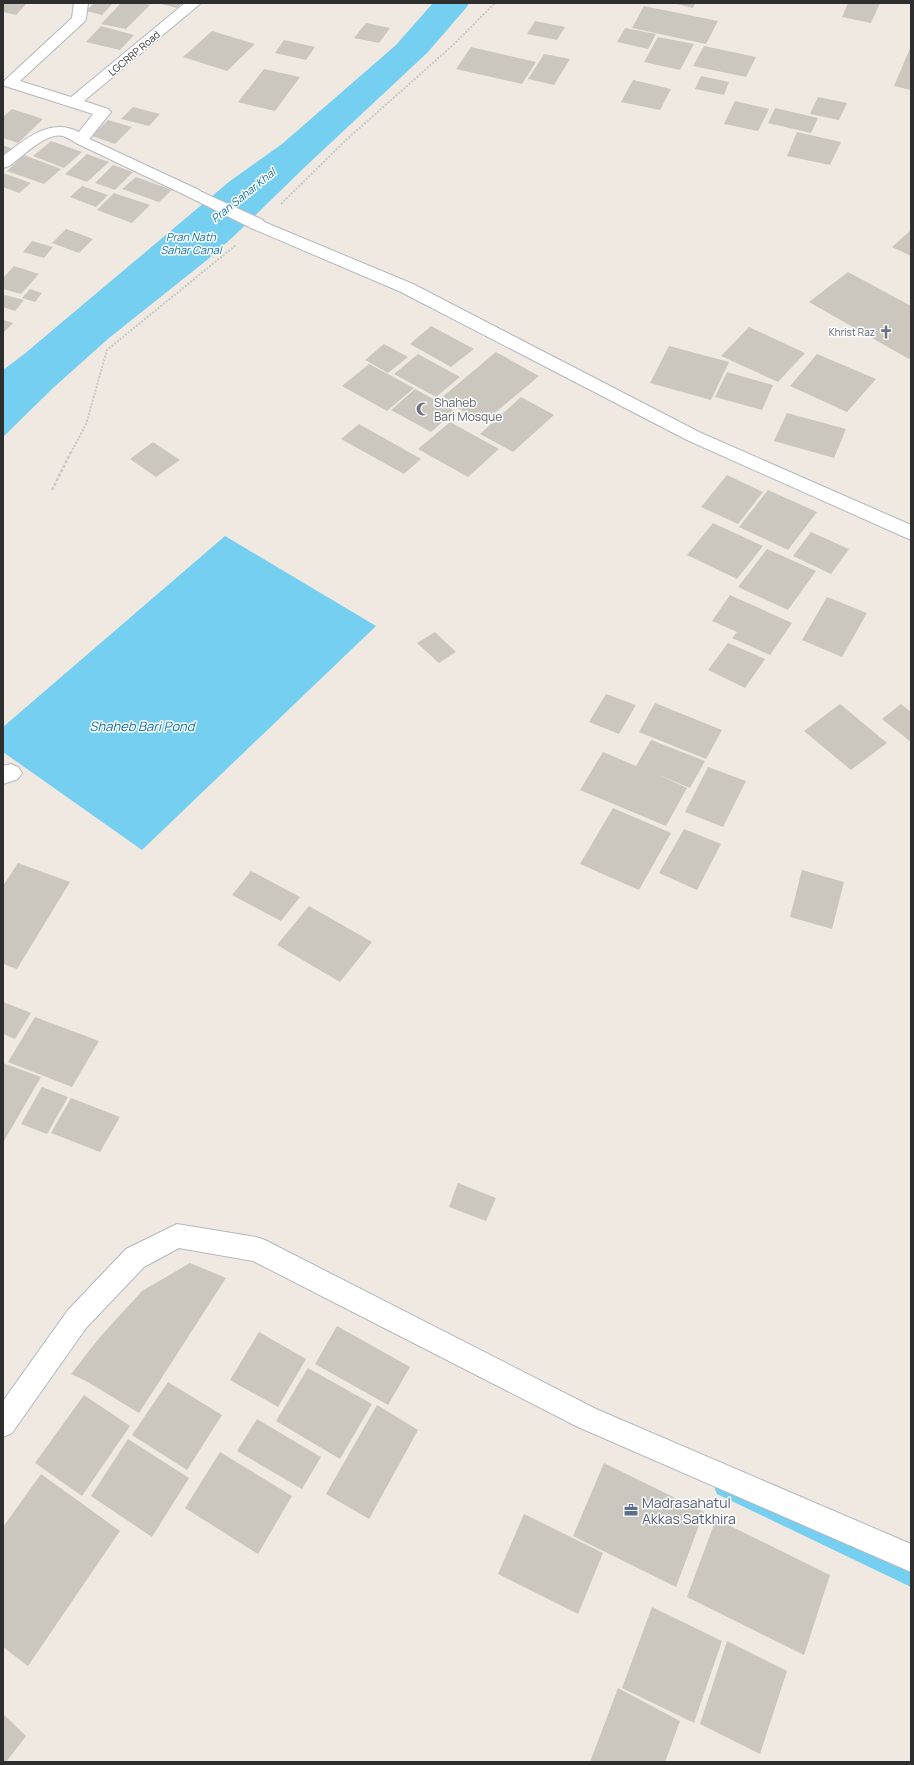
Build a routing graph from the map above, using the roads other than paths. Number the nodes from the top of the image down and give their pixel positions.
1 (81, 3) edge
2 (194, 3) edge
3 (73, 103) junction
4 (81, 140) junction
5 (3, 163) edge
6 (911, 533) edge
7 (3, 1424) edge
8 (911, 1558) edge

1 - 3 street
2 - 3 street, LGCRRP Road
3 - 4 street
4 - 5 street
4 - 6 street
7 - 8 street

